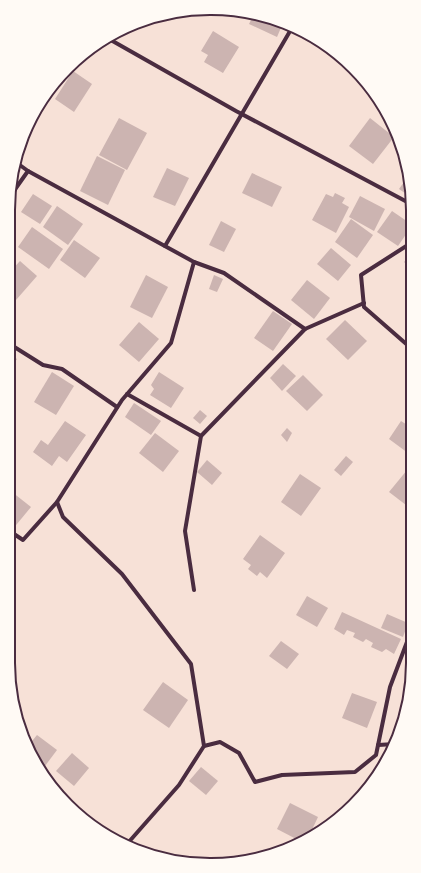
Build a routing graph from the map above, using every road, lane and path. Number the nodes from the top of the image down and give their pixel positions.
1 (290, 32) edge
2 (113, 41) edge
3 (242, 114) junction
4 (21, 165) edge
5 (28, 171) junction
6 (17, 187) edge
7 (406, 201) edge
8 (165, 246) junction
9 (406, 247) edge
10 (194, 262) junction
11 (364, 303) junction
12 (305, 329) junction
13 (406, 345) edge
14 (15, 347) edge
15 (127, 394) junction
16 (117, 407) junction
17 (202, 436) junction
18 (57, 502) junction
19 (15, 535) edge
20 (194, 590) dead end
21 (406, 645) edge
22 (388, 744) edge
23 (378, 745) junction
24 (204, 746) junction
25 (130, 841) edge

1 - 3 street
2 - 3 street
3 - 7 street
3 - 8 street
4 - 5 street
5 - 6 street
5 - 8 street
8 - 10 street
9 - 11 street
10 - 12 street
10 - 15 street
11 - 12 street
11 - 13 street
12 - 17 street
14 - 16 street
15 - 16 street
15 - 17 street
16 - 18 street
17 - 20 street
18 - 19 street
18 - 24 street
21 - 23 street
22 - 23 street
23 - 24 street
24 - 25 street

